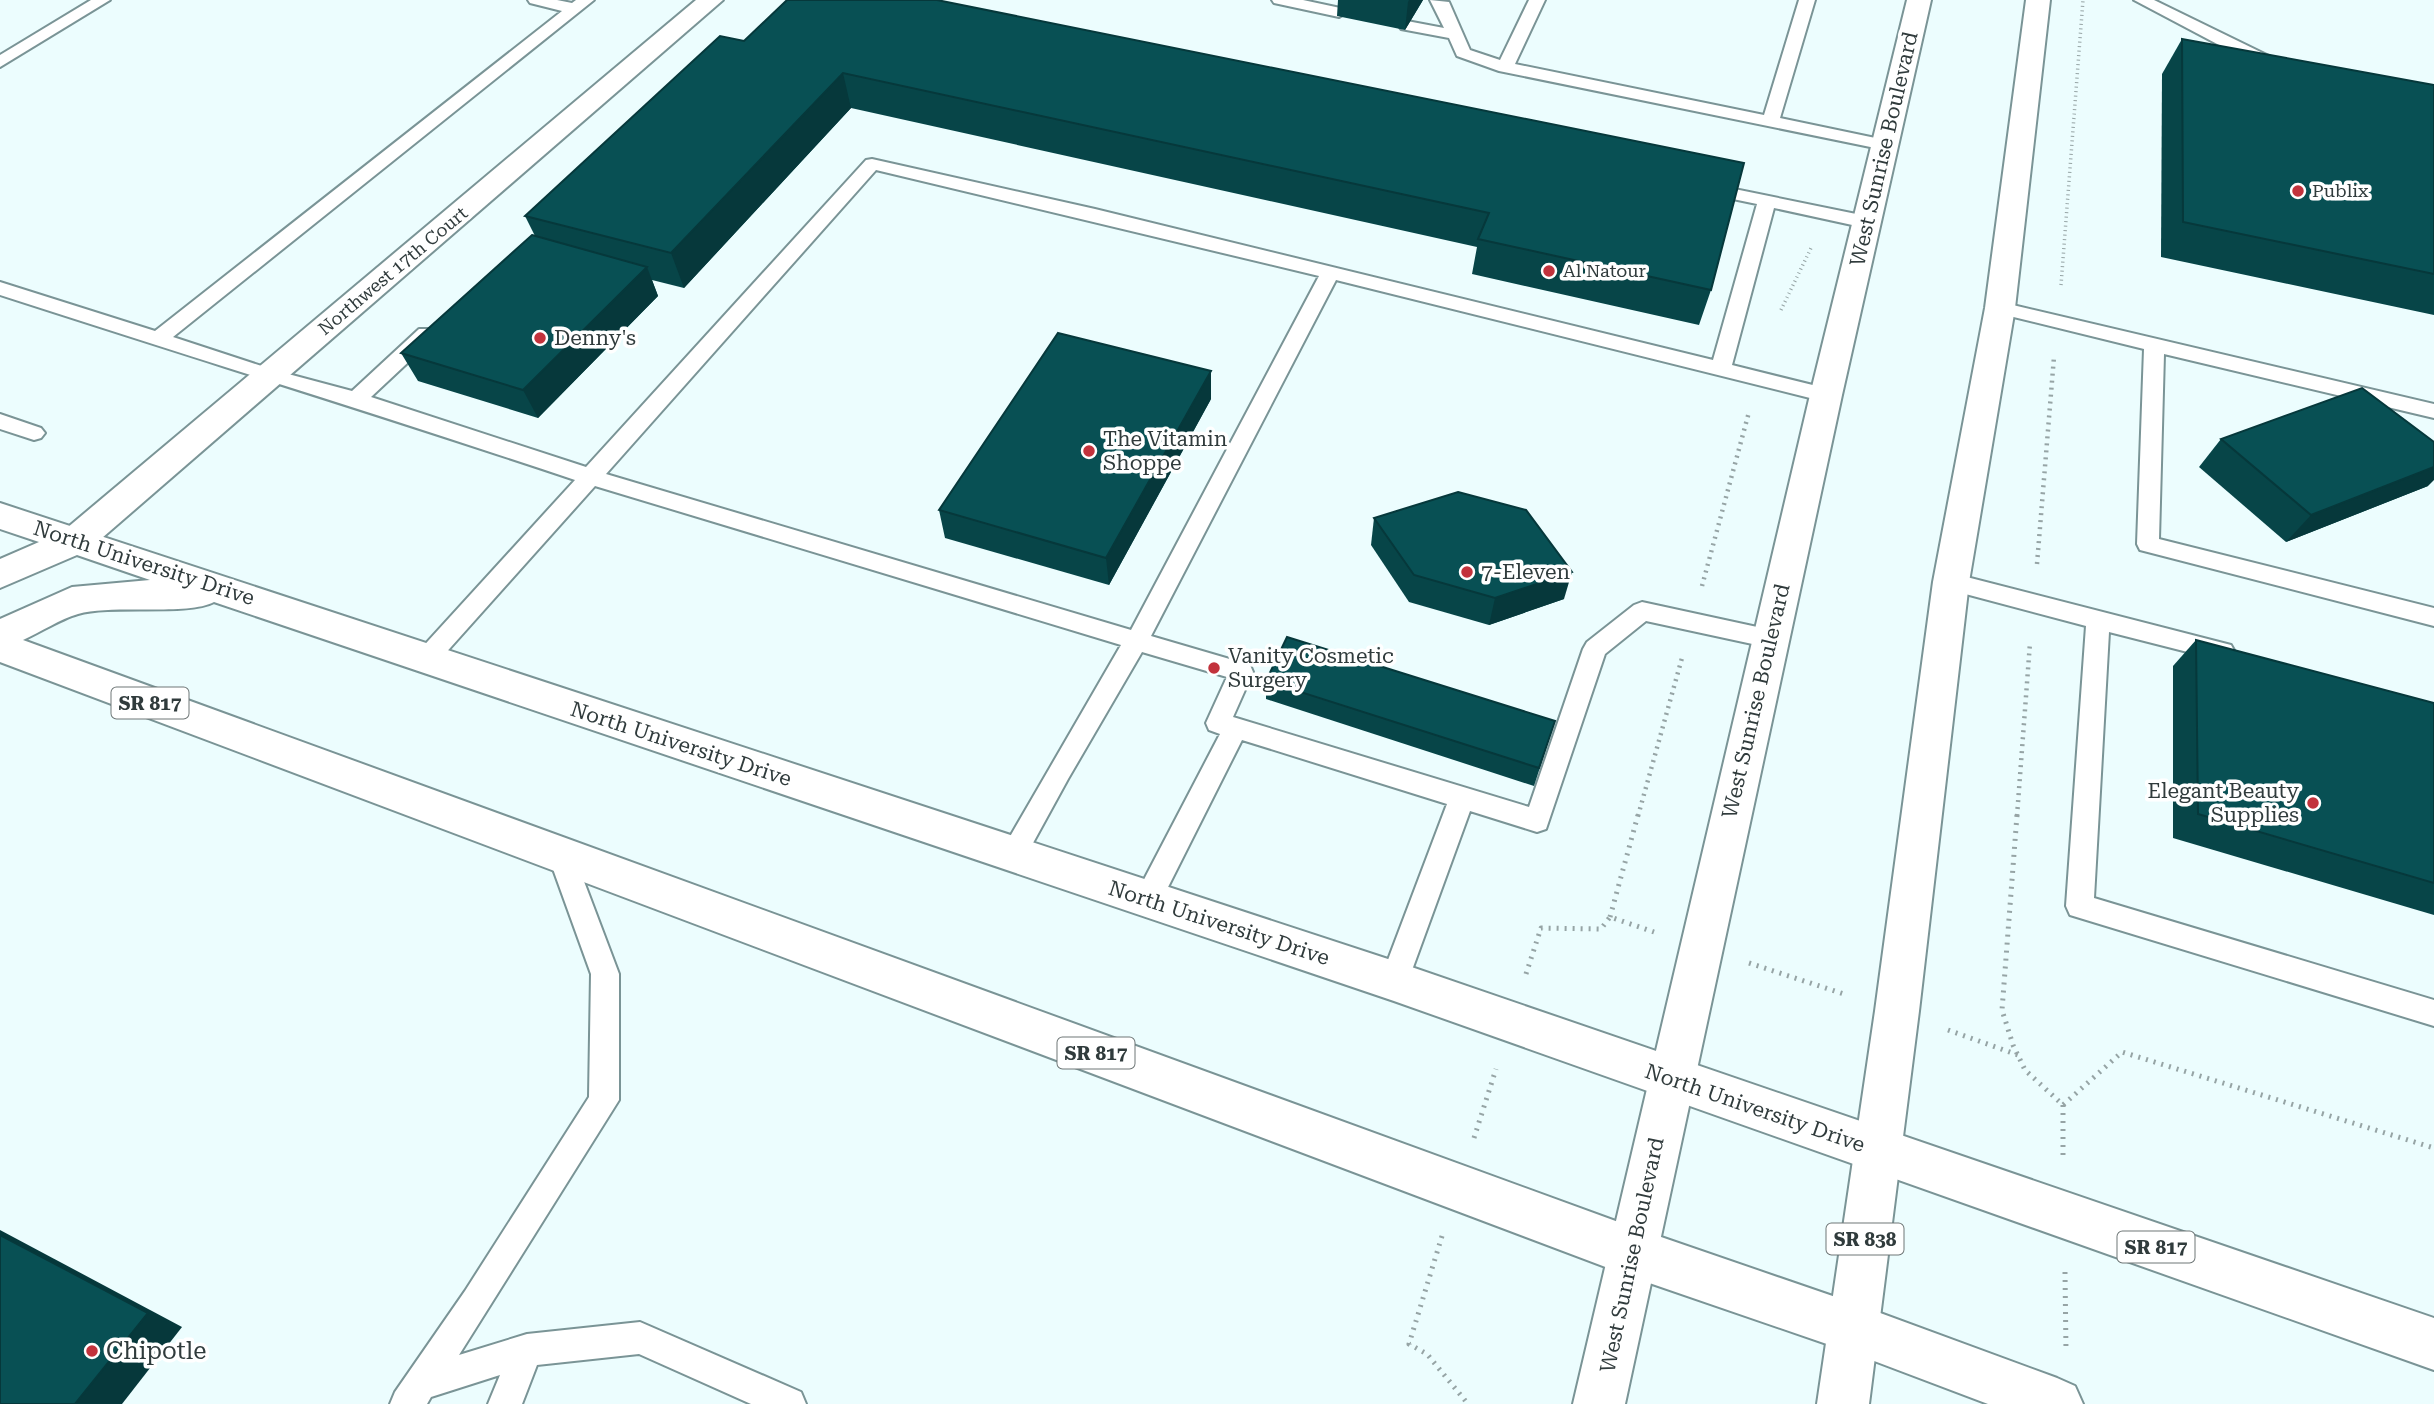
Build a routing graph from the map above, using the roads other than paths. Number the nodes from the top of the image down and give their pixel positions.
1 (102, 0) edge
2 (536, 0) edge
3 (711, 0) edge
4 (1280, 0) edge
5 (1326, 0) edge
6 (1438, 0) edge
7 (1537, 0) edge
8 (1807, 0) edge
9 (1919, 0) edge
10 (2038, 0) edge
11 (2142, 0) edge
12 (580, 4) edge
13 (1417, 14) edge
14 (1454, 34) junction
15 (0, 62) edge
16 (2291, 65) edge
17 (1505, 67) junction
18 (1771, 121) junction
19 (1885, 145) junction
20 (1686, 184) edge
21 (1767, 201) junction
22 (1867, 222) junction
23 (1330, 274) junction
24 (0, 288) edge
25 (2000, 308) junction
26 (436, 325) edge
27 (158, 339) junction
28 (2154, 344) junction
29 (1721, 367) junction
30 (271, 376) junction
31 (1826, 395) junction
32 (356, 399) junction
33 (2434, 411) edge
34 (0, 421) edge
35 (34, 433) dead end
36 (591, 477) junction
37 (0, 516) edge
38 (74, 542) junction
39 (0, 574) edge
40 (1951, 582) junction
41 (237, 593) junction
42 (2434, 617) edge
43 (2098, 620) junction
44 (0, 635) edge
45 (1771, 639) junction
46 (1137, 640) junction
47 (0, 647) edge
48 (2246, 658) edge
49 (426, 659) junction
50 (1235, 729) junction
51 (1462, 798) junction
52 (561, 855) junction
53 (1013, 855) junction
54 (1148, 899) junction
55 (1394, 981) junction
56 (2434, 1013) edge
57 (1671, 1080) junction
58 (1878, 1150) junction
59 (1632, 1252) junction
60 (1853, 1328) junction
61 (2434, 1344) edge
62 (527, 1350) junction
63 (413, 1394) edge
64 (505, 1404) edge
65 (789, 1404) edge
66 (1599, 1404) edge
67 (1843, 1404) edge
68 (2057, 1404) edge

1 - 15 lane
2 - 12 lane
3 - 30 main road, Northwest 17th Court
4 - 5 lane
6 - 14 lane
7 - 17 lane
8 - 18 lane
9 - 19 main road, West Sunrise Boulevard
10 - 25 main road
11 - 16 lane
12 - 27 lane
13 - 14 lane
13 - 14 lane
14 - 17 lane
17 - 18 lane
18 - 19 lane
19 - 22 main road, West Sunrise Boulevard
20 - 21 lane
21 - 22 lane
21 - 29 lane
22 - 31 main road, West Sunrise Boulevard
23 - 29 lane
23 - 36 lane
23 - 46 lane
24 - 27 lane
25 - 28 lane
25 - 40 main road
26 - 32 lane
27 - 30 lane
28 - 33 lane
28 - 42 lane
29 - 31 lane
30 - 32 lane
30 - 38 main road, Northwest 17th Court
31 - 45 main road, West Sunrise Boulevard
32 - 36 lane
34 - 35 lane
36 - 46 lane
36 - 49 lane
37 - 38 main road, North University Drive / SR 817
38 - 39 main road, Northwest 17th Court
38 - 41 main road, North University Drive / SR 817
40 - 43 lane
40 - 58 main road
41 - 44 main road
41 - 49 main road, North University Drive / SR 817
43 - 48 lane
43 - 56 lane
45 - 51 lane
45 - 57 main road, West Sunrise Boulevard
46 - 50 lane
46 - 53 lane
47 - 52 main road, SR 817
49 - 53 main road, North University Drive / SR 817
50 - 51 lane
50 - 54 lane
51 - 55 lane
52 - 59 main road, SR 817
52 - 63 lane
53 - 54 main road, North University Drive / SR 817
54 - 55 main road, North University Drive / SR 817
55 - 57 main road, North University Drive / SR 817
57 - 58 main road, North University Drive / SR 817
57 - 59 main road, West Sunrise Boulevard
58 - 60 main road, SR 838
58 - 61 main road, North University Drive / SR 817
59 - 60 main road, SR 817
59 - 66 main road, West Sunrise Boulevard
60 - 67 main road, SR 838
60 - 68 main road, SR 817
62 - 63 lane
62 - 64 lane
62 - 65 lane

